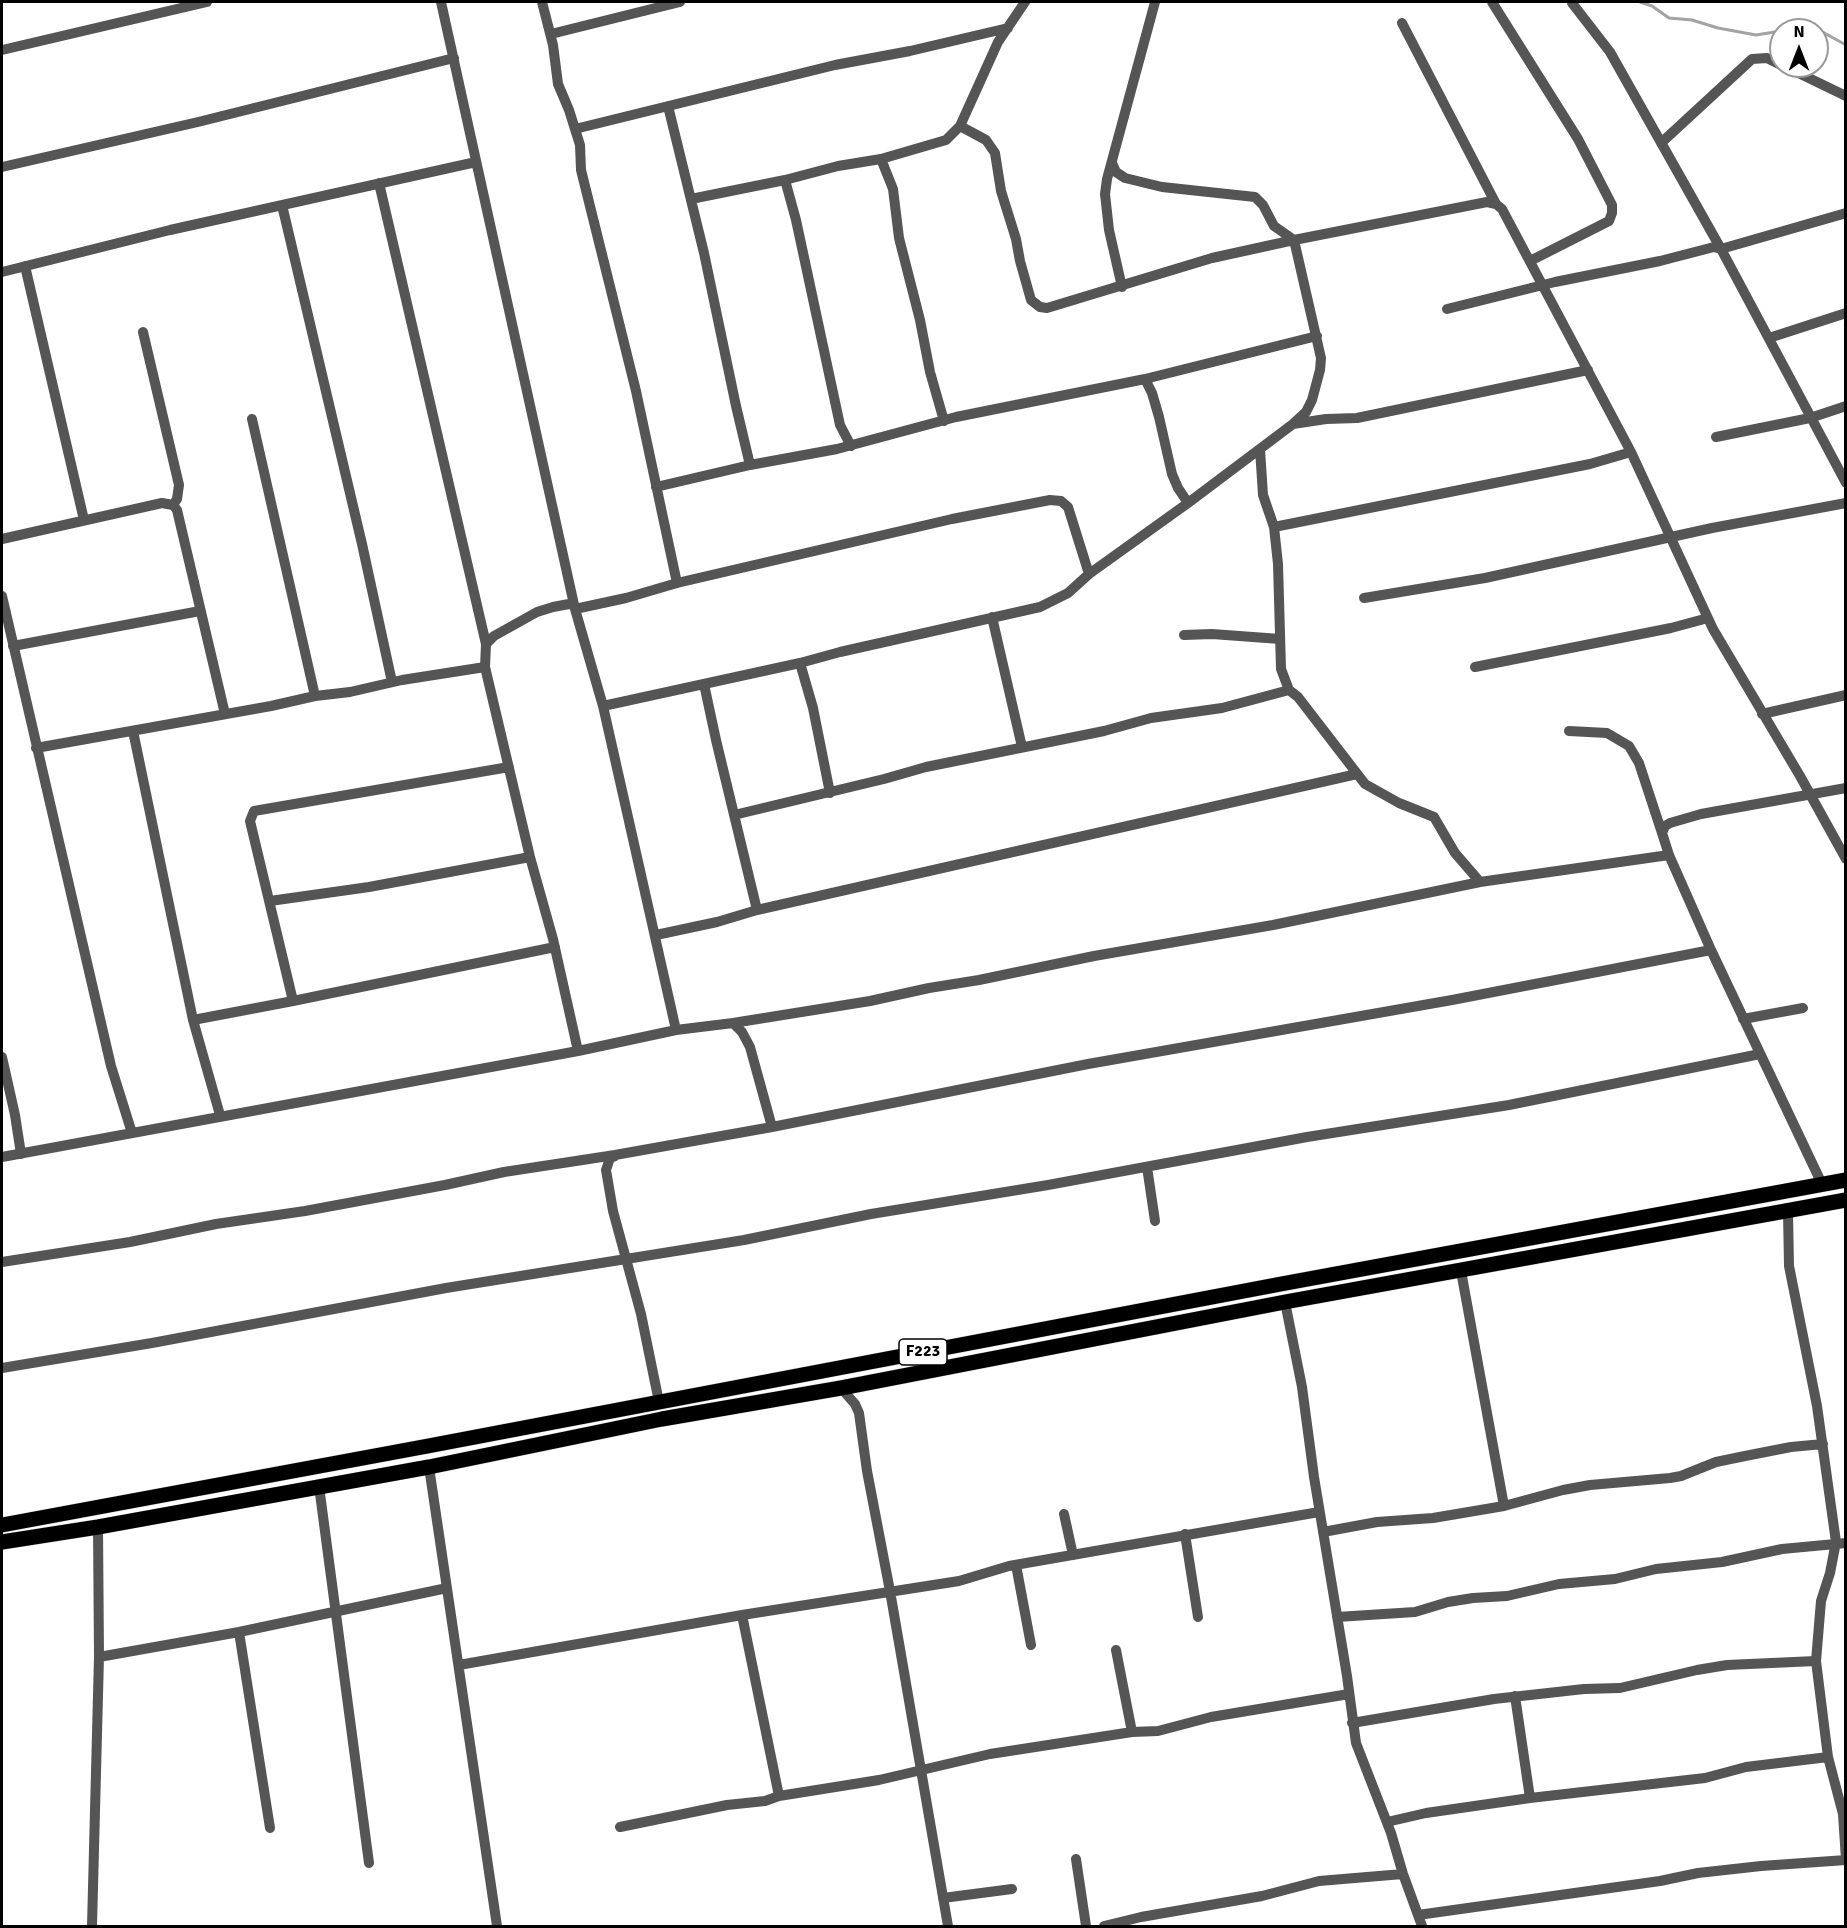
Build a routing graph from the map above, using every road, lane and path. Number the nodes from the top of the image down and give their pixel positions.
1 (207, 2) edge
2 (441, 2) edge
3 (542, 2) edge
4 (680, 2) edge
5 (1025, 2) edge
6 (1155, 2) edge
7 (1492, 2) edge
8 (1572, 3) edge
9 (1402, 23) dead end
10 (1008, 28) junction
11 (550, 34) junction
12 (2, 50) edge
13 (453, 58) junction
14 (1769, 59) edge
15 (1808, 78) edge
16 (1845, 96) edge
17 (668, 106) junction
18 (960, 126) junction
19 (575, 129) junction
20 (1661, 143) junction
21 (881, 159) junction
22 (476, 162) junction
23 (1112, 164) junction
24 (2, 167) edge
25 (785, 180) junction
26 (379, 183) junction
27 (691, 199) junction
28 (1496, 204) junction
29 (282, 205) junction
30 (1845, 213) edge
31 (1294, 240) junction
32 (1721, 249) junction
33 (1530, 261) junction
34 (25, 266) junction
35 (2, 272) edge
36 (1542, 286) junction
37 (1122, 287) junction
38 (1448, 309) dead end
39 (1845, 313) edge
40 (143, 332) dead end
41 (1317, 336) junction
42 (1769, 338) junction
43 (1588, 369) junction
44 (1145, 379) junction
45 (1845, 406) edge
46 (1810, 418) junction
47 (252, 419) dead end
48 (944, 421) junction
49 (1293, 424) junction
50 (1716, 437) dead end
51 (851, 446) junction
52 (1260, 449) junction
53 (1631, 452) junction
54 (750, 465) junction
55 (1845, 483) edge
56 (656, 487) junction
57 (1188, 503) junction
58 (1845, 504) edge
59 (173, 505) junction
60 (84, 520) junction
61 (1274, 526) junction
62 (1670, 537) junction
63 (2, 539) edge
64 (1089, 574) junction
65 (677, 582) junction
66 (2, 596) edge
67 (1364, 598) dead end
68 (575, 609) junction
69 (200, 611) junction
70 (992, 618) junction
71 (1708, 618) junction
72 (1184, 635) dead end
73 (1280, 639) junction
74 (486, 644) junction
75 (13, 646) junction
76 (800, 663) junction
77 (485, 667) junction
78 (1475, 667) dead end
79 (392, 682) junction
80 (704, 684) junction
81 (1289, 690) junction
82 (1845, 695) edge
83 (315, 696) junction
84 (603, 706) junction
85 (225, 714) junction
86 (1762, 714) junction
87 (133, 731) junction
88 (1569, 731) dead end
89 (1022, 747) junction
90 (36, 748) junction
91 (509, 767) junction
92 (1357, 774) junction
93 (1845, 788) edge
94 (830, 793) junction
95 (1810, 795) junction
96 (734, 815) junction
97 (1662, 833) junction
98 (1669, 855) junction
99 (530, 857) junction
100 (1845, 859) edge
101 (1480, 882) junction
102 (270, 901) junction
103 (757, 910) junction
104 (656, 935) junction
105 (555, 947) junction
106 (1711, 950) junction
107 (293, 1001) junction
108 (1803, 1008) dead end
109 (1743, 1019) junction
110 (192, 1020) junction
111 (733, 1023) junction
112 (676, 1030) junction
113 (578, 1051) junction
114 (1760, 1054) junction
115 (2, 1057) edge
116 (220, 1115) junction
117 (772, 1127) junction
118 (132, 1132) junction
119 (21, 1154) junction
120 (2, 1157) edge
121 (610, 1159) junction
122 (1147, 1167) junction
123 (1845, 1180) edge
124 (1822, 1184) junction
125 (1845, 1200) edge
126 (1788, 1212) junction
127 (1155, 1221) dead end
128 (627, 1260) junction
129 (2, 1262) edge
130 (1461, 1271) junction
131 (1285, 1302) junction
132 (967, 1343) junction
133 (970, 1363) junction
134 (2, 1368) edge
135 (840, 1388) junction
136 (659, 1402) junction
137 (1823, 1444) junction
138 (429, 1467) junction
139 (319, 1486) junction
140 (1504, 1506) junction
141 (1319, 1512) junction
142 (1064, 1514) dead end
143 (47, 1517) junction
144 (2, 1525) edge
145 (98, 1527) junction
146 (1323, 1532) junction
147 (50, 1534) junction
148 (1185, 1534) junction
149 (2, 1542) edge
150 (1841, 1543) edge
151 (1073, 1555) junction
152 (1017, 1565) junction
153 (447, 1588) junction
154 (890, 1591) junction
155 (337, 1612) junction
156 (742, 1615) junction
157 (1198, 1617) dead end
158 (1337, 1617) junction
159 (239, 1632) junction
160 (1031, 1645) dead end
161 (1116, 1650) dead end
162 (99, 1657) junction
163 (1816, 1661) junction
164 (459, 1665) junction
165 (1349, 1694) junction
166 (1515, 1696) junction
167 (1352, 1723) junction
168 (1132, 1732) junction
169 (1828, 1757) junction
170 (920, 1769) junction
171 (779, 1796) junction
172 (1530, 1798) junction
173 (1387, 1822) junction
174 (620, 1827) dead end
175 (270, 1828) dead end
176 (1076, 1859) dead end
177 (1845, 1860) edge
178 (369, 1863) dead end
179 (1403, 1874) junction
180 (1012, 1889) dead end
181 (943, 1898) junction
182 (1420, 1921) edge
183 (92, 1926) edge
184 (497, 1926) edge
185 (948, 1926) edge
186 (1086, 1926) edge
187 (1104, 1926) edge

1 - 12 street
2 - 13 street
3 - 11 street
4 - 11 street
5 - 10 street
6 - 23 street
7 - 33 street
8 - 20 street
9 - 28 street
10 - 17 street
10 - 18 street
11 - 19 street
13 - 22 street
13 - 24 street
14 - 20 street
15 - 16 street
17 - 19 street
17 - 27 street
18 - 21 street
18 - 37 street
19 - 56 street
20 - 32 street
21 - 25 street
21 - 48 street
22 - 26 street
22 - 68 street
23 - 31 street
23 - 37 street
25 - 27 street
25 - 51 street
26 - 29 street
26 - 74 street
27 - 54 street
28 - 31 street
28 - 33 street
29 - 34 street
29 - 79 street
30 - 32 street
31 - 37 street
31 - 41 street
32 - 36 street
32 - 42 street
33 - 36 street
34 - 35 street
34 - 60 street
36 - 38 street
36 - 43 street
39 - 42 street
40 - 59 street
41 - 44 street
41 - 49 street
42 - 46 street
43 - 49 street
43 - 53 street
44 - 48 street
44 - 57 street
45 - 46 street
46 - 50 street
46 - 55 street
47 - 83 street
48 - 51 street
49 - 52 street
51 - 54 street
52 - 57 street
52 - 61 street
53 - 61 street
53 - 62 street
54 - 56 street
56 - 65 street
57 - 64 street
58 - 62 street
59 - 60 street
59 - 69 street
60 - 63 street
61 - 73 street
62 - 67 street
62 - 71 street
64 - 65 street
64 - 70 street
65 - 68 street
66 - 75 street
68 - 74 street
68 - 84 street
69 - 75 street
69 - 85 street
70 - 76 street
70 - 89 street
71 - 78 street
71 - 86 street
72 - 73 street
73 - 81 street
74 - 77 street
75 - 90 street
76 - 80 street
76 - 94 street
77 - 79 street
77 - 91 street
79 - 83 street
80 - 84 street
80 - 96 street
81 - 89 street
81 - 92 street
82 - 86 street
83 - 85 street
84 - 104 street
85 - 87 street
86 - 95 street
87 - 90 street
87 - 110 street
88 - 97 street
89 - 94 street
90 - 118 street
91 - 99 street
91 - 102 street
92 - 101 street
92 - 103 street
93 - 95 street
94 - 96 street
95 - 97 street
95 - 100 street
96 - 103 street
97 - 98 street
98 - 101 street
98 - 106 street
99 - 102 street
99 - 105 street
101 - 111 street
102 - 107 street
103 - 104 street
104 - 112 street
105 - 107 street
105 - 113 street
106 - 109 street
106 - 117 street
107 - 110 street
108 - 109 street
109 - 114 street
110 - 116 street
111 - 112 street
111 - 117 street
112 - 113 street
113 - 116 street
114 - 122 street
114 - 124 street
115 - 119 street
116 - 118 street
117 - 121 street
118 - 119 street
119 - 120 street
121 - 128 street
121 - 129 street
122 - 127 street
122 - 128 street
123 - 124 main road, F223
124 - 132 main road, F223
125 - 126 main road, F223
126 - 130 main road, F223
126 - 137 street
128 - 134 street
128 - 136 street
130 - 131 main road, F223
130 - 140 street
131 - 133 main road, F223
131 - 141 street
132 - 133 main road
132 - 136 main road, F223
133 - 135 main road, F223
135 - 138 main road, F223
135 - 154 street
136 - 143 main road, F223
137 - 140 street
137 - 150 street
138 - 139 main road, F223
138 - 153 street
139 - 145 main road, F223
139 - 155 street
140 - 146 street
141 - 146 street
141 - 148 street
142 - 151 street
143 - 144 main road, F223
143 - 147 main road
145 - 147 main road, F223
145 - 162 street
146 - 158 street
147 - 149 main road, F223
148 - 151 street
148 - 157 street
150 - 158 street
150 - 163 street
151 - 152 street
152 - 154 street
152 - 160 street
153 - 155 street
153 - 164 street
154 - 156 street
154 - 170 street
155 - 159 street
155 - 178 street
156 - 164 street
156 - 171 street
158 - 165 street
159 - 162 street
159 - 175 street
161 - 168 street
162 - 183 street
163 - 166 street
163 - 169 street
164 - 184 street
165 - 167 street
165 - 168 street
166 - 167 street
166 - 172 street
167 - 173 street
168 - 170 street
169 - 172 street
169 - 177 street
170 - 171 street
170 - 181 street
171 - 174 street
172 - 173 street
173 - 179 street
176 - 186 street
177 - 182 street
179 - 182 street
179 - 187 street
180 - 181 street
181 - 185 street

